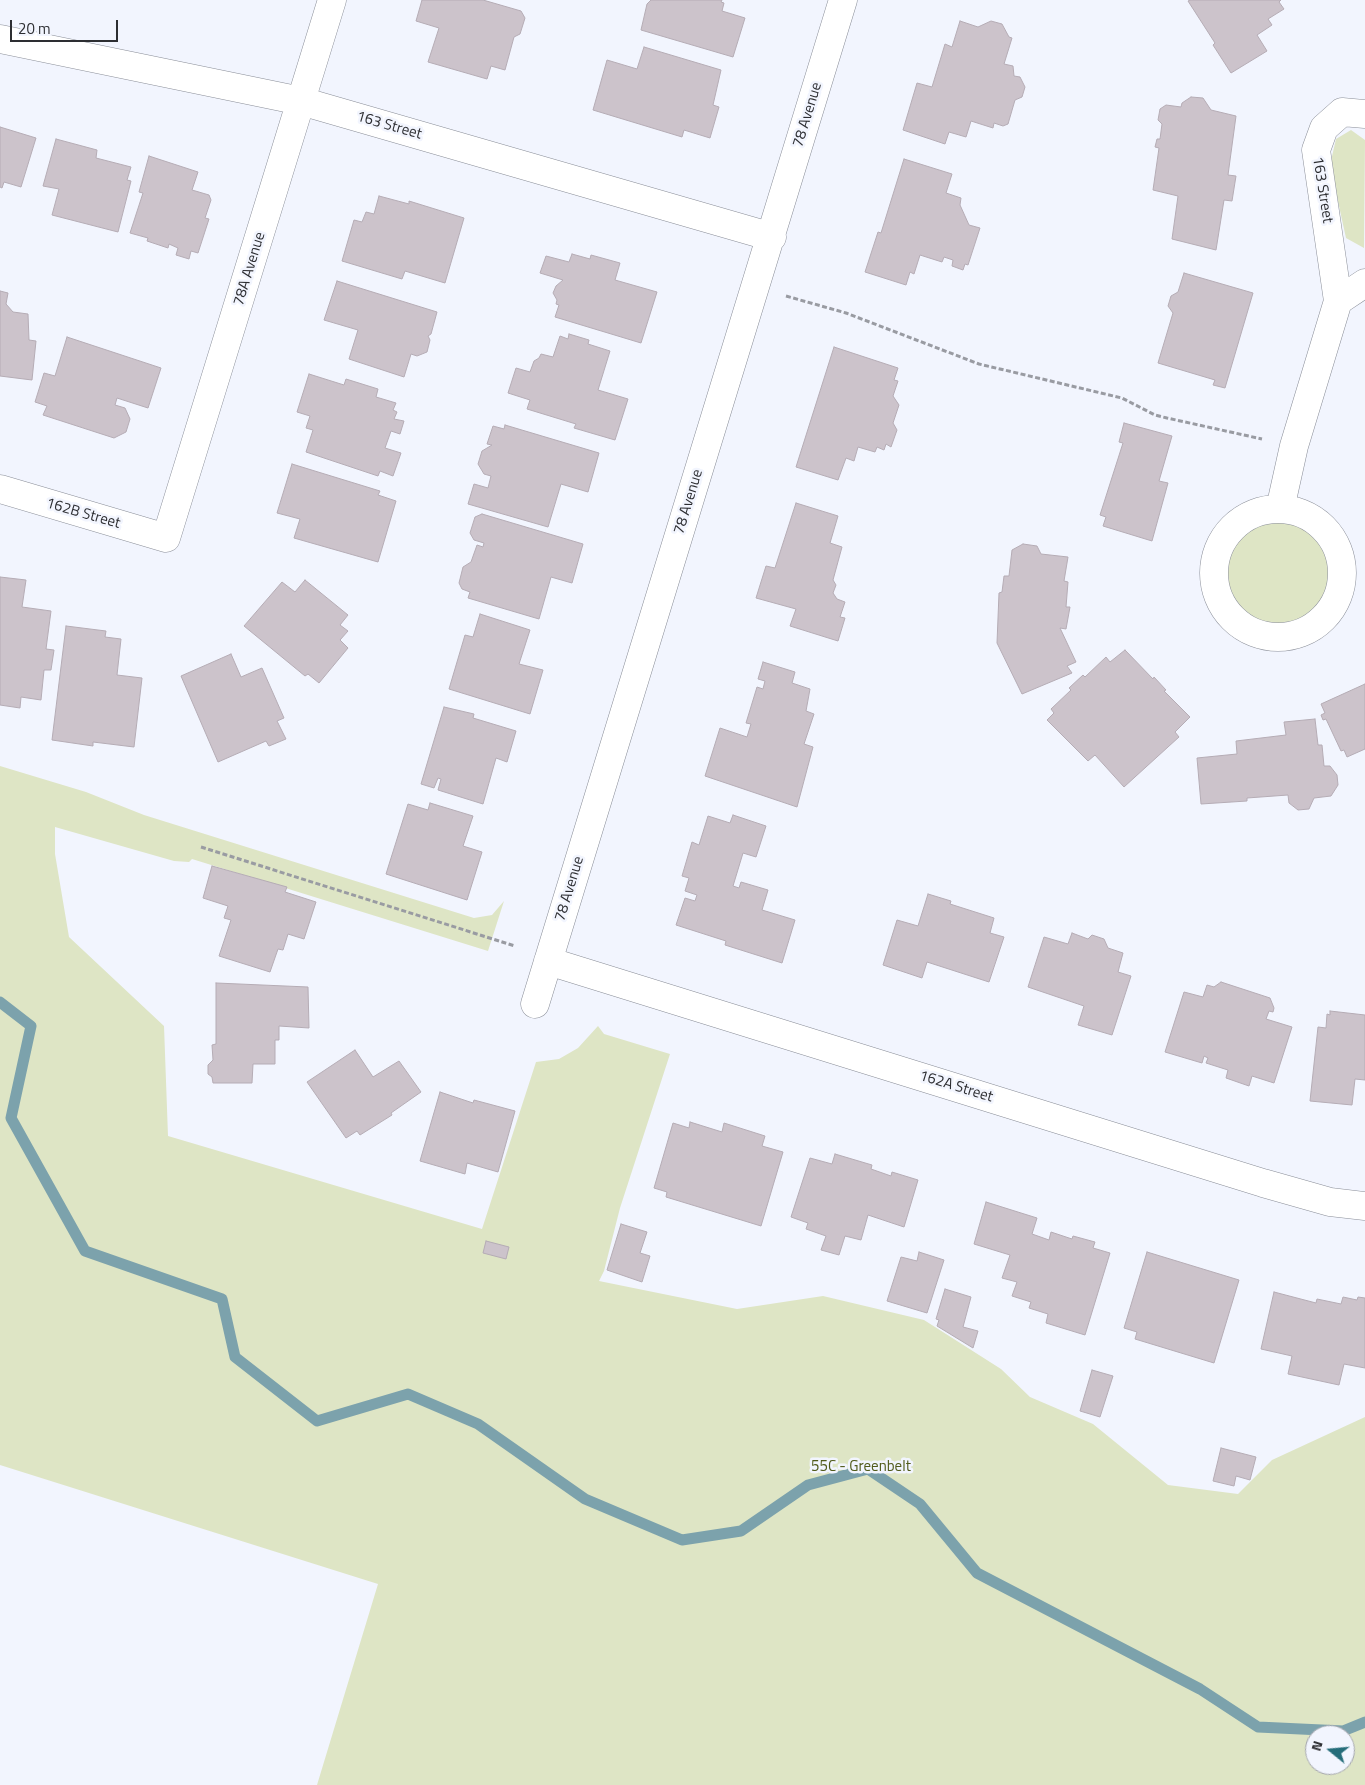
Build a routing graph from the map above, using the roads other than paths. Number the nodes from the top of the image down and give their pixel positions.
1 (332, 0) edge
2 (843, 0) edge
3 (0, 39) edge
4 (302, 100) junction
5 (1365, 114) edge
6 (772, 237) junction
7 (1365, 283) edge
8 (1338, 301) junction
9 (0, 489) edge
10 (1280, 508) junction
11 (166, 538) joint
12 (548, 961) junction
13 (534, 1004) dead end
14 (1365, 1206) edge

1 - 4 street, 78A Avenue
2 - 6 street, 78 Avenue
3 - 4 street, 163 Street
4 - 6 street, 163 Street
4 - 11 street, 78A Avenue
5 - 8 street, 163 Street
6 - 12 street, 78 Avenue
7 - 8 street
8 - 10 street, 163 Street
9 - 11 street, 162B Street
10 - 10 street
12 - 13 street, 78 Avenue
12 - 14 street, 162A Street

